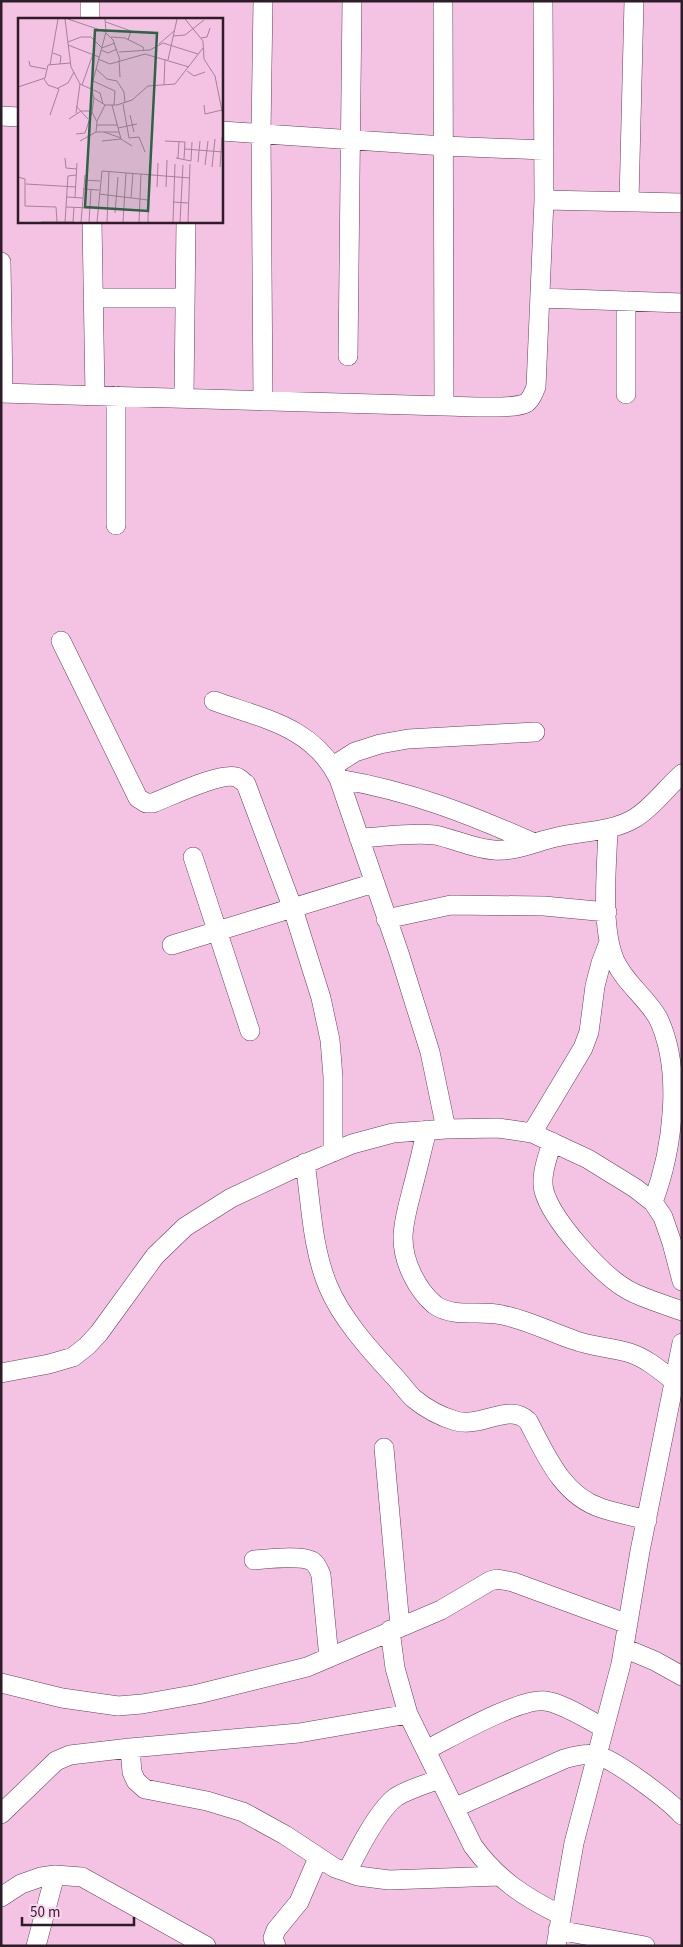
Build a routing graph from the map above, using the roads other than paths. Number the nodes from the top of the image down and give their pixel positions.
1 (90, 1) edge
2 (263, 1) edge
3 (352, 1) edge
4 (443, 1) edge
5 (543, 1) edge
6 (634, 1) edge
7 (90, 18) edge
8 (1, 116) edge
9 (18, 117) edge
10 (222, 131) edge
11 (261, 133) junction
12 (352, 139) junction
13 (444, 146) junction
14 (544, 150) junction
15 (544, 200) junction
16 (629, 201) junction
17 (682, 203) edge
18 (92, 222) edge
19 (186, 222) edge
20 (1, 262) edge
21 (93, 298) junction
22 (185, 298) junction
23 (541, 298) junction
24 (626, 301) junction
25 (682, 303) edge
26 (348, 356) dead end
27 (2, 394) edge
28 (626, 394) dead end
29 (95, 395) junction
30 (116, 396) junction
31 (184, 398) junction
32 (263, 401) junction
33 (444, 406) junction
34 (116, 525) dead end
35 (61, 640) dead end
36 (214, 701) dead end
37 (535, 732) dead end
38 (336, 773) junction
39 (682, 774) edge
40 (608, 829) junction
41 (359, 838) junction
42 (534, 843) junction
43 (193, 857) dead end
44 (374, 883) junction
45 (292, 908) junction
46 (606, 912) junction
47 (386, 919) junction
48 (218, 931) junction
49 (609, 942) junction
50 (172, 946) dead end
51 (250, 1031) dead end
52 (676, 1046) edge
53 (446, 1129) junction
54 (427, 1130) junction
55 (532, 1133) junction
56 (552, 1142) junction
57 (333, 1152) junction
58 (305, 1163) junction
59 (654, 1202) junction
60 (682, 1282) edge
61 (682, 1311) edge
62 (682, 1343) edge
63 (1, 1373) edge
64 (674, 1382) junction
65 (384, 1448) dead end
66 (647, 1520) junction
67 (254, 1560) dead end
68 (628, 1624) junction
69 (395, 1628) junction
70 (624, 1648) junction
71 (329, 1658) junction
72 (682, 1676) edge
73 (1, 1683) edge
74 (408, 1714) junction
75 (604, 1728) junction
76 (130, 1748) junction
77 (426, 1750) junction
78 (597, 1755) junction
79 (440, 1779) junction
80 (454, 1808) junction
81 (1, 1814) edge
82 (682, 1815) edge
83 (318, 1858) junction
84 (347, 1872) junction
85 (55, 1875) junction
86 (499, 1876) junction
87 (1, 1897) edge
88 (558, 1930) edge
89 (36, 1946) edge
90 (206, 1946) edge
91 (276, 1946) edge
92 (645, 1946) edge

1 - 7 street
2 - 11 street
3 - 12 street
4 - 13 street
5 - 14 street
6 - 16 street
8 - 9 street
10 - 11 street
11 - 12 street
11 - 32 street
12 - 13 street
12 - 26 street
13 - 14 street
13 - 33 street
14 - 15 street
15 - 16 street
15 - 23 street
16 - 17 street
18 - 21 street
19 - 22 street
20 - 27 street
21 - 22 street
21 - 29 street
22 - 31 street
23 - 24 street
23 - 33 street
24 - 25 street
24 - 28 street
27 - 29 street
29 - 30 street
30 - 31 street
30 - 34 street
31 - 32 street
32 - 33 street
35 - 45 street
36 - 38 street
37 - 38 street
38 - 41 street
38 - 42 street
39 - 40 street
40 - 42 street
40 - 46 street
41 - 42 street
41 - 44 street
43 - 48 street
44 - 45 street
44 - 47 street
45 - 48 street
45 - 57 street
46 - 47 street
46 - 49 street
47 - 53 street
48 - 50 street
48 - 51 street
49 - 52 street
49 - 55 street
52 - 59 street
53 - 54 street
53 - 55 street
54 - 57 street
54 - 64 street
55 - 56 street
56 - 59 street
56 - 61 street
57 - 58 street
58 - 63 street
58 - 66 street
59 - 60 street
62 - 64 street
64 - 66 street
65 - 69 street
66 - 68 street
67 - 71 street
68 - 69 street
68 - 70 street
69 - 71 street
69 - 74 street
70 - 72 street
70 - 75 street
71 - 73 street
74 - 76 street
74 - 77 street
75 - 77 street
75 - 78 street
76 - 81 street
76 - 83 street
77 - 79 street
78 - 80 street
78 - 82 street
78 - 88 street
79 - 80 street
79 - 84 street
80 - 86 street
83 - 84 street
83 - 91 street
84 - 86 street
85 - 87 street
85 - 89 street
85 - 90 street
86 - 88 street
88 - 92 street

